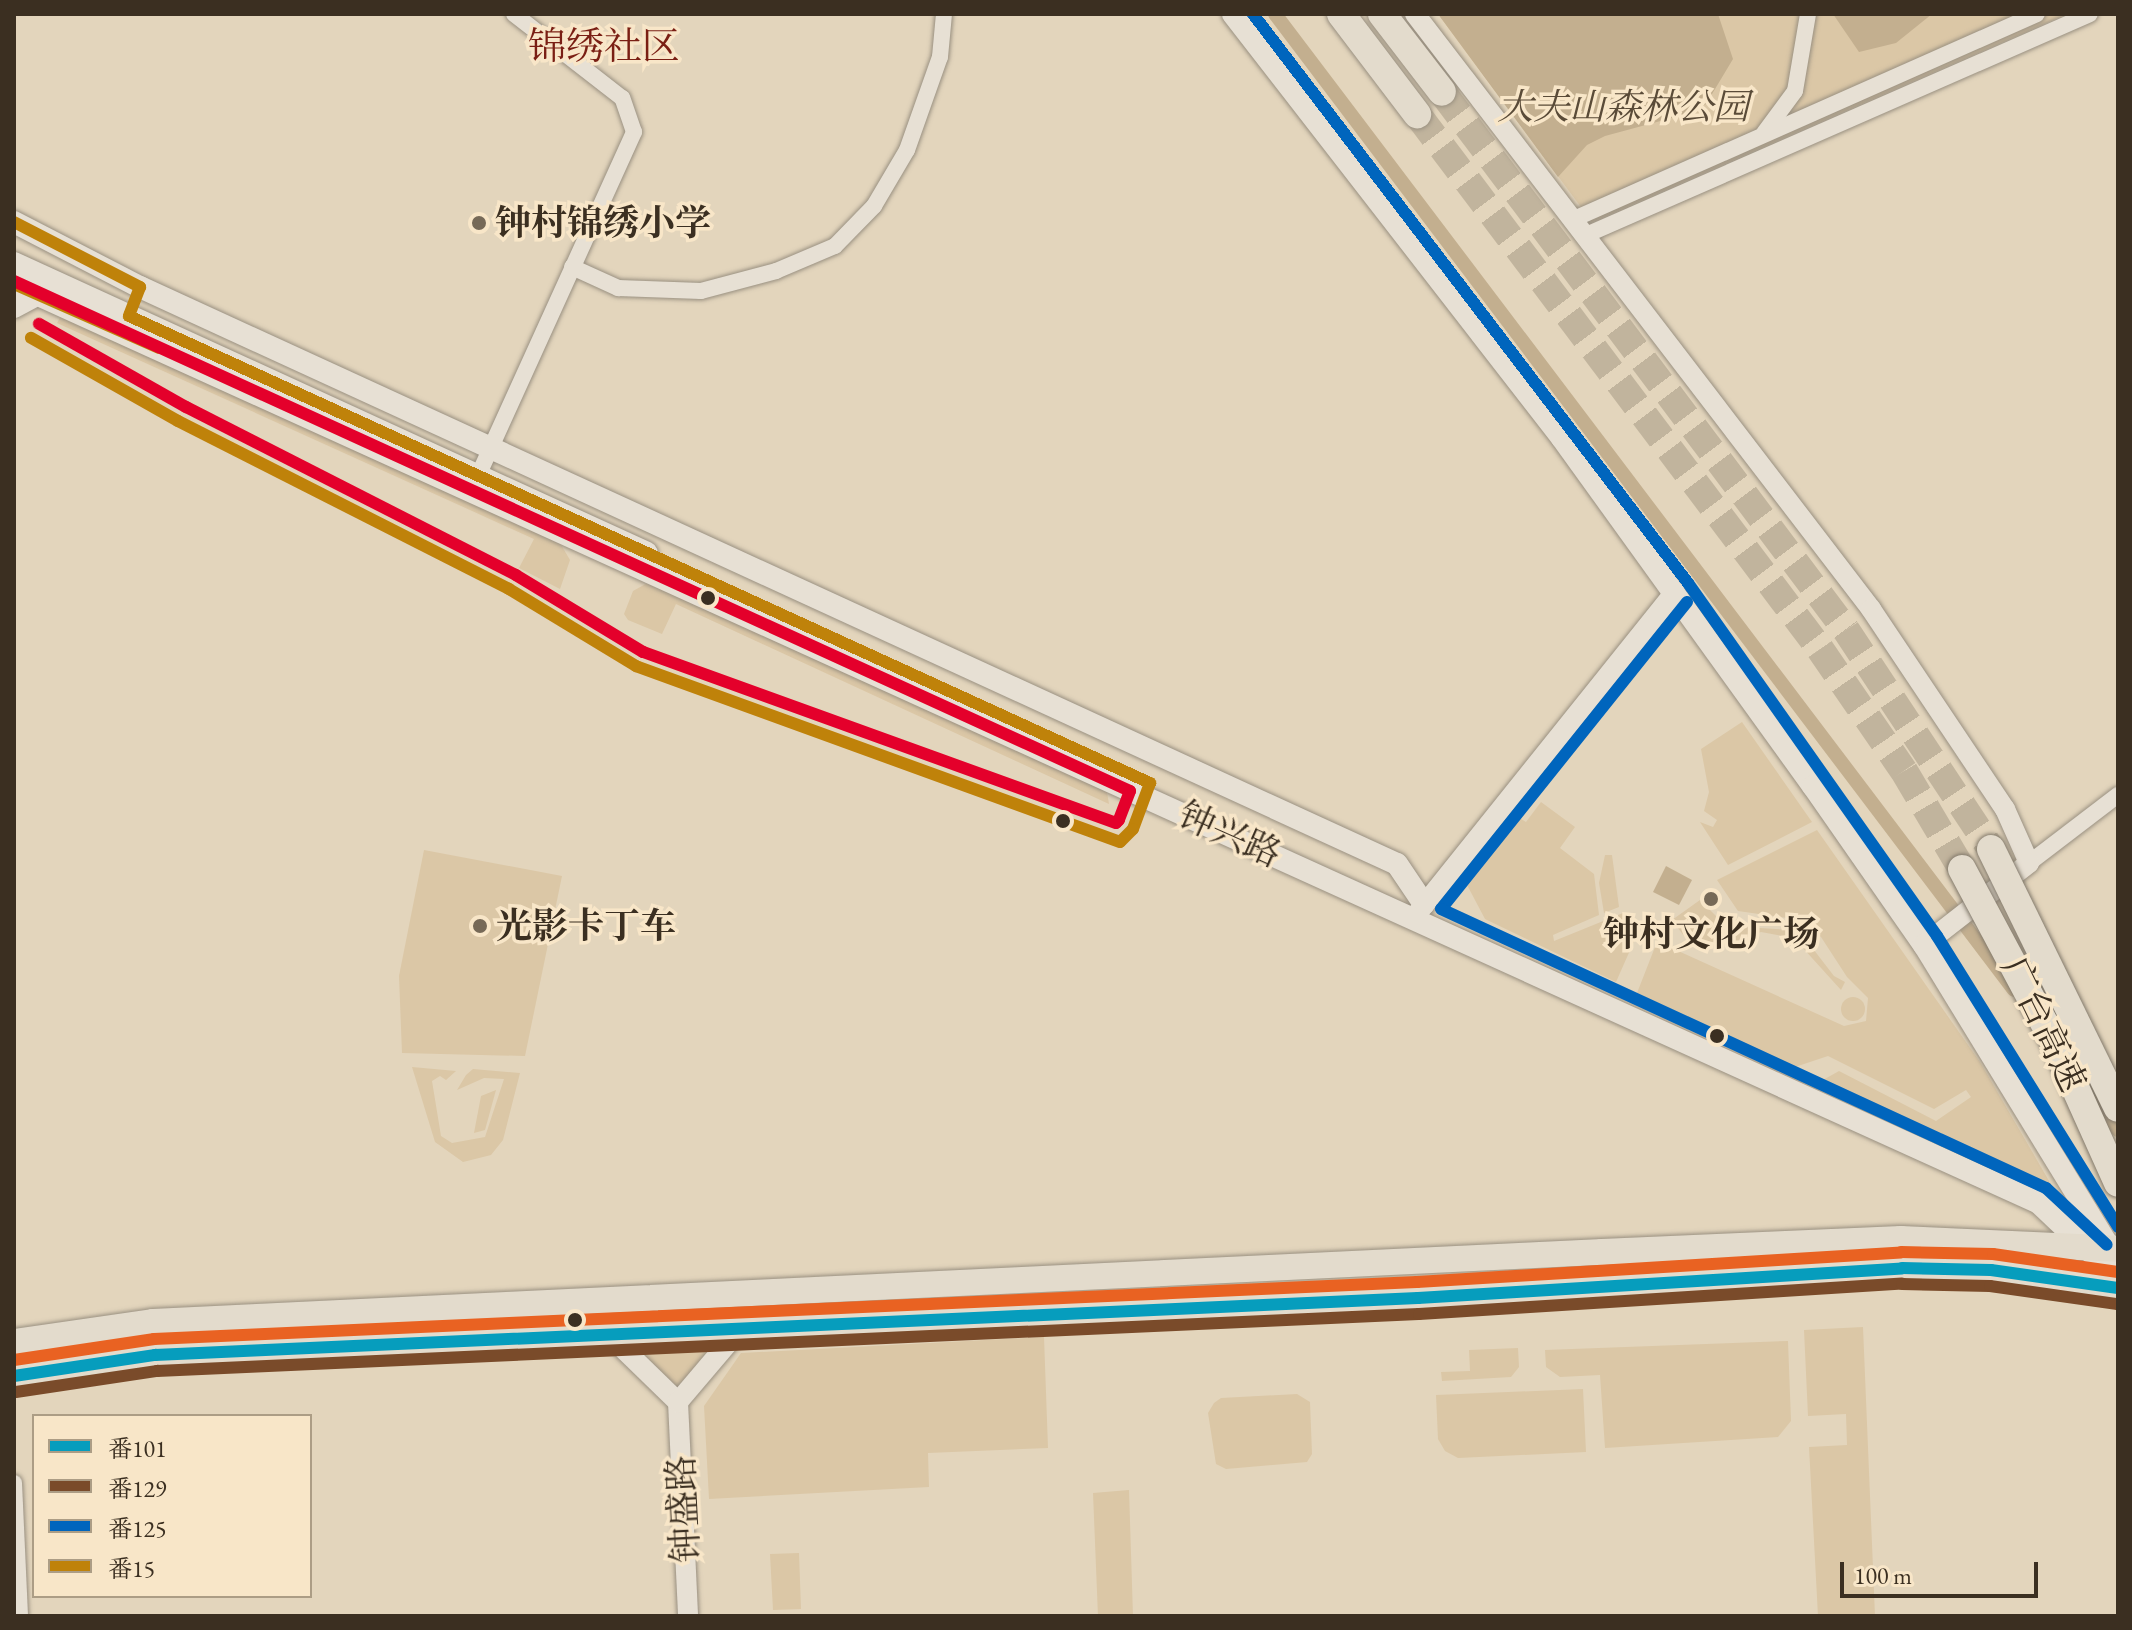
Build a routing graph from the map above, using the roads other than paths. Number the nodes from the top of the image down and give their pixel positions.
1 (514, 14) edge
2 (944, 14) edge
3 (1233, 14) edge
4 (1341, 14) edge
5 (1382, 14) edge
6 (1415, 14) edge
7 (1808, 14) edge
8 (2037, 14) edge
9 (2090, 14) edge
10 (1442, 92) tunnel mouth
11 (1417, 114) tunnel mouth
12 (1763, 135) junction
13 (14, 222) edge
14 (1580, 227) junction
15 (14, 263) edge
16 (572, 267) junction
17 (14, 284) edge
18 (140, 287) junction
19 (37, 295) junction
20 (14, 307) edge
21 (129, 316) junction
22 (491, 448) junction
23 (478, 476) junction
24 (1675, 592) junction
25 (2118, 795) edge
26 (1991, 849) tunnel mouth
27 (2029, 863) junction
28 (1962, 869) tunnel mouth
29 (1420, 910) junction
30 (1931, 940) junction
31 (2118, 1108) edge
32 (2118, 1183) edge
33 (2081, 1244) junction
34 (1602, 1252) junction
35 (2116, 1252) edge
36 (2118, 1278) edge
37 (2118, 1288) edge
38 (1601, 1289) junction
39 (739, 1330) junction
40 (607, 1333) junction
41 (14, 1342) edge
42 (14, 1376) edge
43 (678, 1402) junction
44 (14, 1483) edge
45 (20, 1616) edge
46 (688, 1616) edge

1 - 16 street
2 - 16 street
3 - 24 main road
4 - 11 highway
5 - 10 highway
6 - 14 street
7 - 12 street
8 - 12 street
9 - 14 street
12 - 14 street
13 - 18 main road
14 - 27 street
15 - 21 main road, 钟兴路
16 - 22 street
17 - 19 main road, 钟兴路
18 - 21 main road
18 - 22 main road
19 - 20 main road
19 - 29 main road, 钟兴路
21 - 23 main road, 钟兴路
22 - 23 street
22 - 29 main road
23 - 29 main road, 钟兴路
24 - 29 street
24 - 30 main road
25 - 27 street
26 - 31 highway, 广台高速, bridge
27 - 30 street
28 - 32 highway, 广台高速, bridge
29 - 33 main road, 钟兴路
30 - 35 main road
33 - 34 highway
33 - 35 highway
33 - 36 main road, 钟兴路
34 - 38 highway
34 - 41 highway
37 - 38 highway
38 - 39 highway
39 - 40 highway
39 - 43 street
40 - 42 highway
40 - 43 street
43 - 46 street, 钟盛路
44 - 45 street

